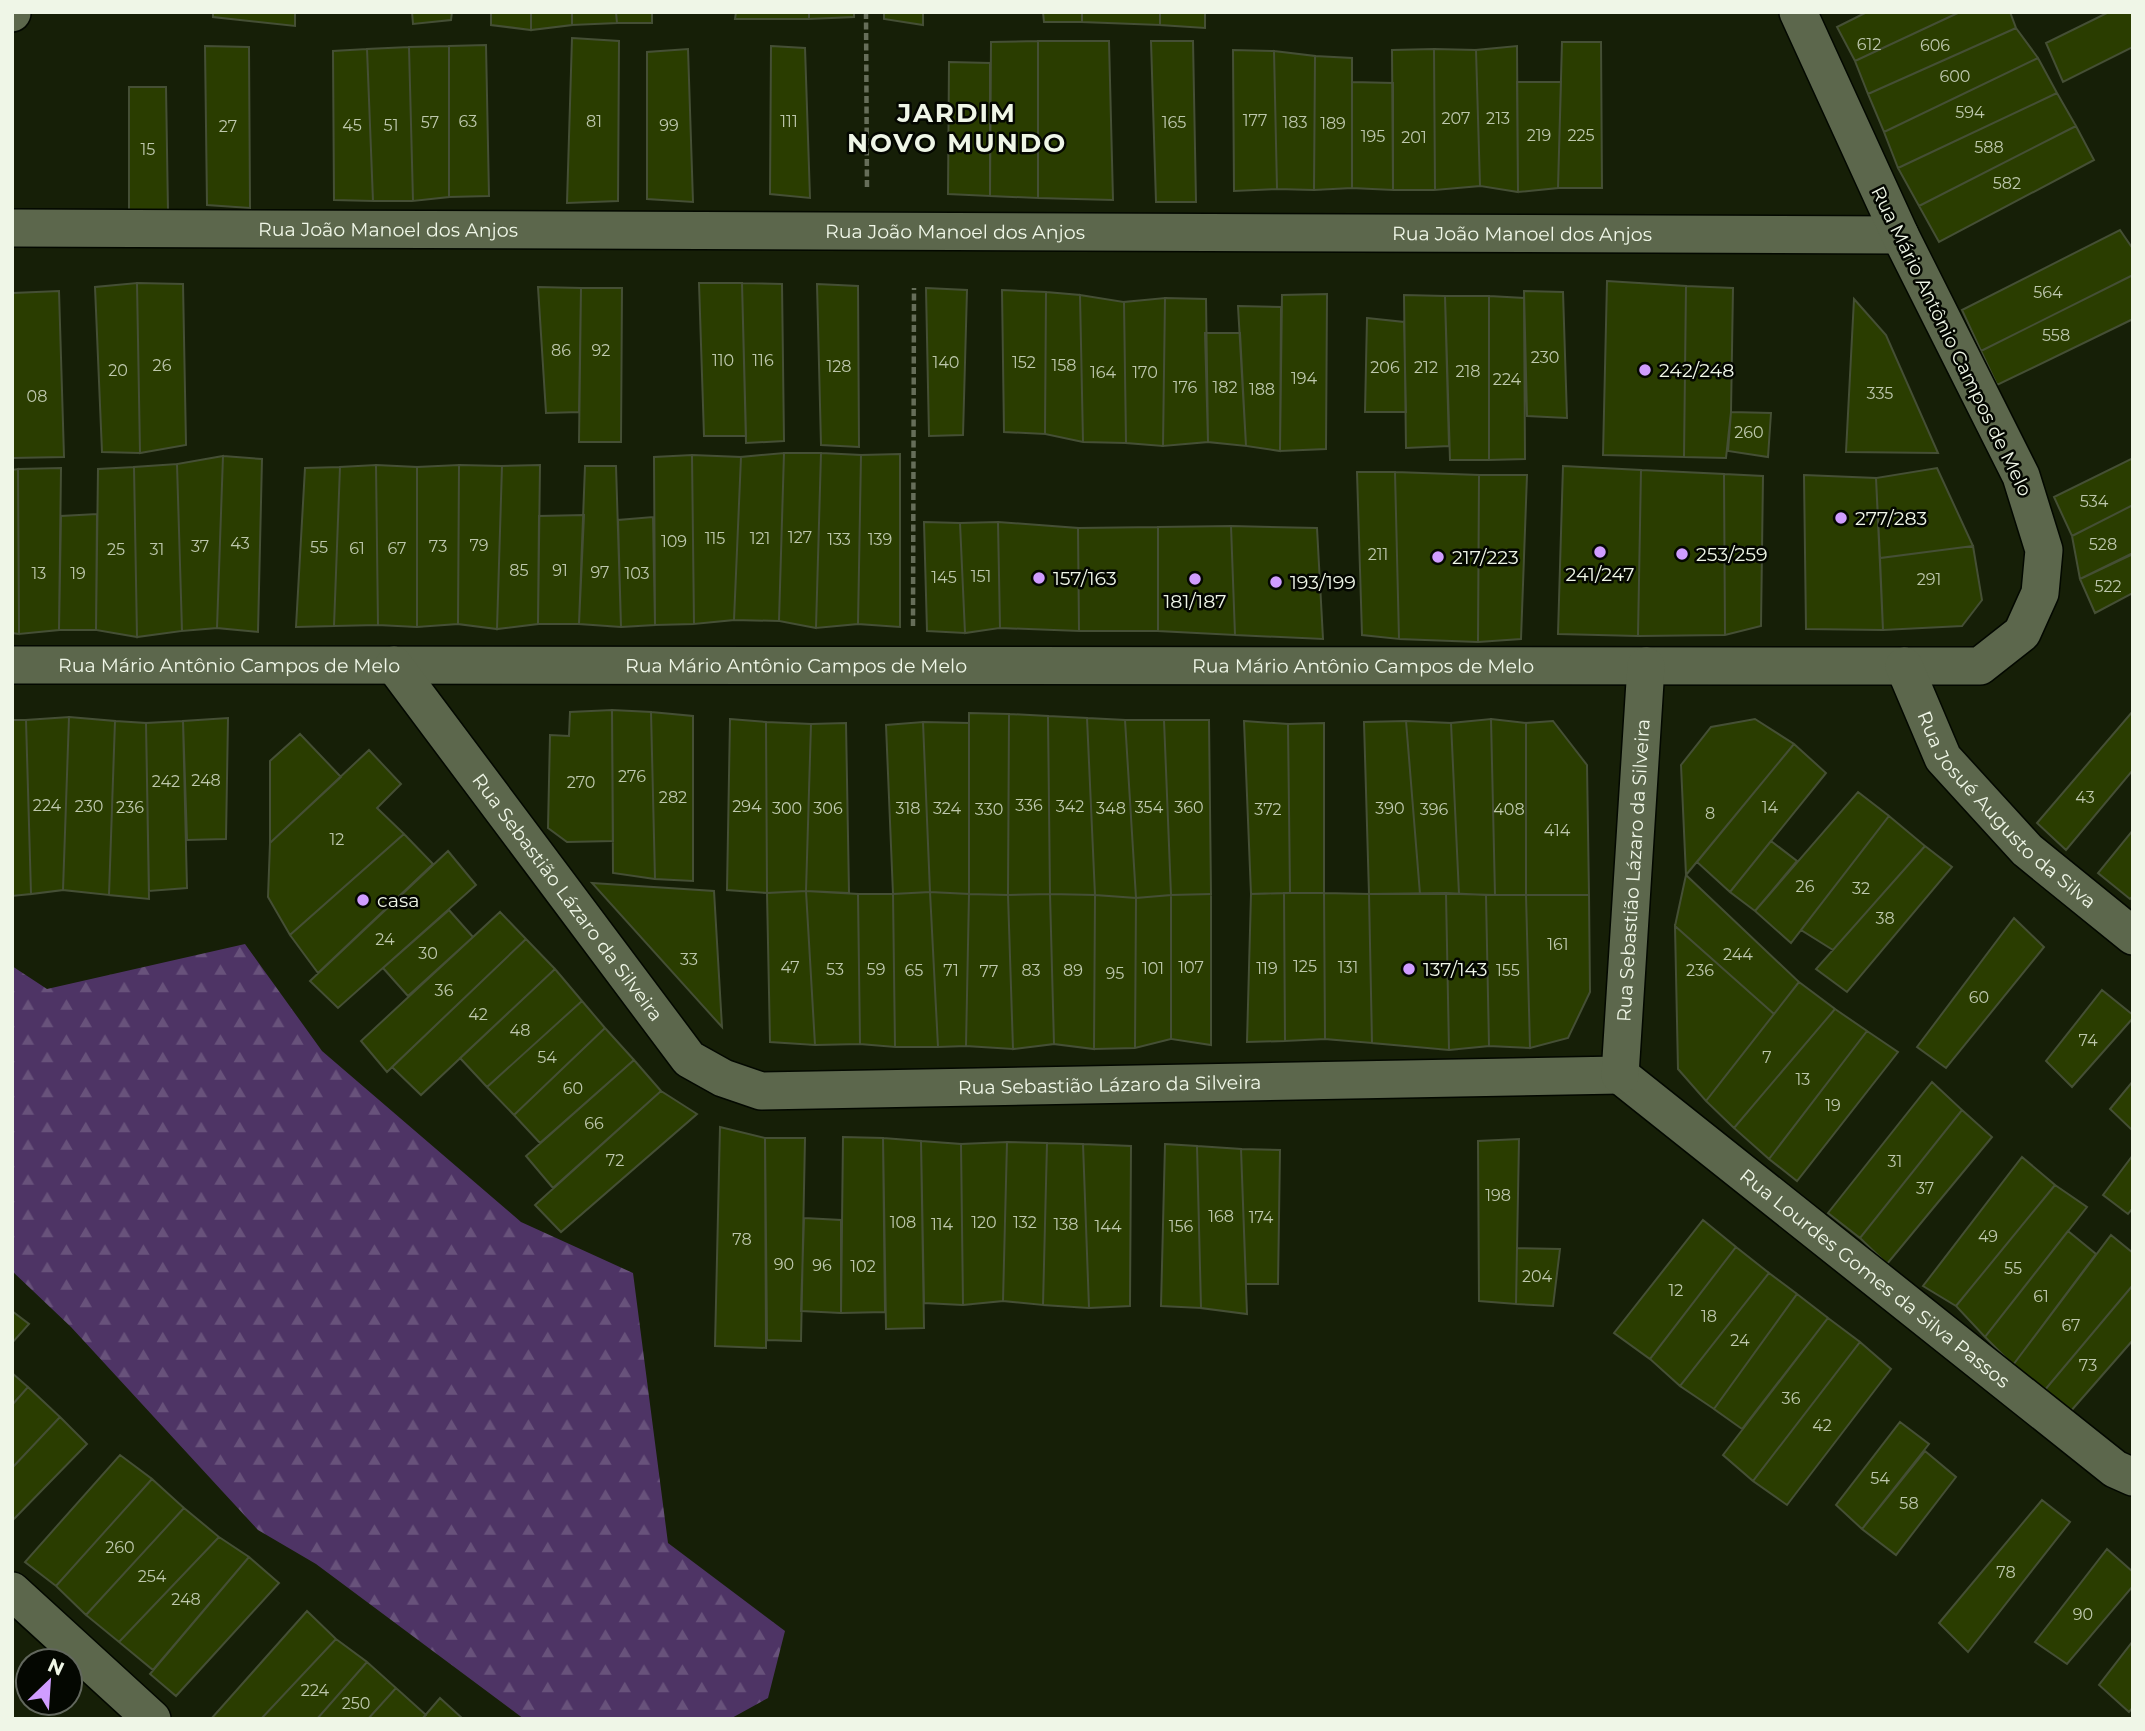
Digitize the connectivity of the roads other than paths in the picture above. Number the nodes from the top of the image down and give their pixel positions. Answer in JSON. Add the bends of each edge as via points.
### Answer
{"nodes":[{"id":1,"x":1798,"y":12,"type":"edge"},
{"id":2,"x":12,"y":228,"type":"edge"},
{"id":3,"x":1900,"y":235,"type":"junction"},
{"id":4,"x":12,"y":665,"type":"edge"},
{"id":5,"x":394,"y":665,"type":"junction"},
{"id":6,"x":1646,"y":666,"type":"junction"},
{"id":7,"x":1904,"y":666,"type":"junction"},
{"id":8,"x":2133,"y":936,"type":"edge"},
{"id":9,"x":1620,"y":1075,"type":"junction"},
{"id":10,"x":2133,"y":1476,"type":"edge"},
{"id":11,"x":12,"y":1591,"type":"edge"},
{"id":12,"x":152,"y":1719,"type":"edge"}],
"edges":[{"from":1,"to":3,"type":"street","name":"Rua Mário Antônio Campos de Melo"},
{"from":2,"to":3,"type":"street","name":"Rua João Manoel dos Anjos"},
{"from":3,"to":7,"type":"street","name":"Rua Mário Antônio Campos de Melo","via":[[2021,476],[2044,550],[2040,593],[2022,632],[1979,666]]},
{"from":4,"to":5,"type":"street","name":"Rua Mário Antônio Campos de Melo"},
{"from":5,"to":6,"type":"street","name":"Rua Mário Antônio Campos de Melo"},
{"from":5,"to":9,"type":"street","name":"Rua Sebastião Lázaro da Silveira","via":[[689,1059],[723,1079],[761,1090]]},
{"from":6,"to":7,"type":"street","name":"Rua Mário Antônio Campos de Melo"},
{"from":6,"to":9,"type":"street","name":"Rua Sebastião Lázaro da Silveira"},
{"from":7,"to":8,"type":"street","name":"Rua Josué Augusto da Silva","via":[[1943,758],[2027,850]]},
{"from":9,"to":10,"type":"street","name":"Rua Lourdes Gomes da Silva Passos","via":[[2115,1469]]},
{"from":11,"to":12,"type":"street"}]}
